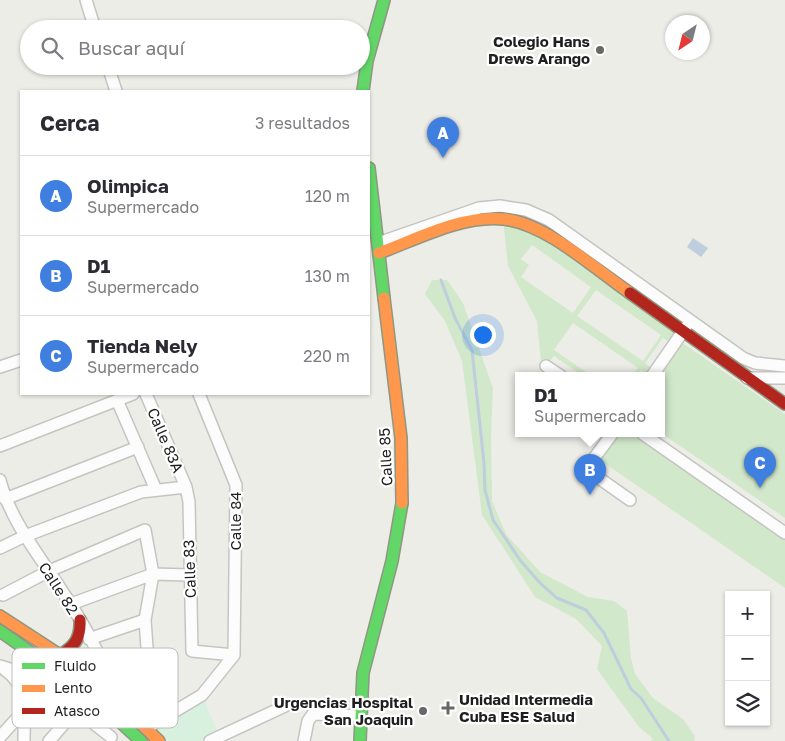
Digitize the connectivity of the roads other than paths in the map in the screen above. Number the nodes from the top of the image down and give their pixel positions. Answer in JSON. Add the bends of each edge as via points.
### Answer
{"nodes":[{"id":1,"x":86,"y":0,"type":"edge"},
{"id":2,"x":384,"y":0,"type":"edge"},
{"id":3,"x":92,"y":20,"type":"edge"},
{"id":4,"x":370,"y":50,"type":"edge"},
{"id":5,"x":111,"y":75,"type":"edge"},
{"id":6,"x":365,"y":75,"type":"edge"},
{"id":7,"x":116,"y":90,"type":"edge"},
{"id":8,"x":363,"y":90,"type":"edge"},
{"id":9,"x":370,"y":176,"type":"edge"},
{"id":10,"x":379,"y":248,"type":"junction"},
{"id":11,"x":686,"y":326,"type":"junction"},
{"id":12,"x":20,"y":360,"type":"edge"},
{"id":13,"x":546,"y":366,"type":"dead end"},
{"id":14,"x":785,"y":366,"type":"edge"},
{"id":15,"x":0,"y":367,"type":"edge"},
{"id":16,"x":555,"y":372,"type":"edge"},
{"id":17,"x":655,"y":372,"type":"edge"},
{"id":18,"x":747,"y":378,"type":"junction"},
{"id":19,"x":785,"y":378,"type":"edge"},
{"id":20,"x":130,"y":395,"type":"edge"},
{"id":21,"x":146,"y":395,"type":"edge"},
{"id":22,"x":199,"y":395,"type":"edge"},
{"id":23,"x":117,"y":400,"type":"junction"},
{"id":24,"x":785,"y":404,"type":"edge"},
{"id":25,"x":610,"y":437,"type":"edge"},
{"id":26,"x":648,"y":437,"type":"edge"},
{"id":27,"x":0,"y":446,"type":"edge"},
{"id":28,"x":138,"y":447,"type":"junction"},
{"id":29,"x":0,"y":480,"type":"edge"},
{"id":30,"x":186,"y":487,"type":"junction"},
{"id":31,"x":156,"y":490,"type":"junction"},
{"id":32,"x":5,"y":500,"type":"junction"},
{"id":33,"x":630,"y":500,"type":"dead end"},
{"id":34,"x":785,"y":532,"type":"edge"},
{"id":35,"x":25,"y":536,"type":"junction"},
{"id":36,"x":0,"y":548,"type":"edge"},
{"id":37,"x":49,"y":571,"type":"junction"},
{"id":38,"x":153,"y":574,"type":"junction"},
{"id":39,"x":189,"y":575,"type":"junction"},
{"id":40,"x":3,"y":595,"type":"dead end"},
{"id":41,"x":71,"y":604,"type":"junction"},
{"id":42,"x":0,"y":616,"type":"edge"},
{"id":43,"x":80,"y":620,"type":"junction"},
{"id":44,"x":145,"y":620,"type":"junction"},
{"id":45,"x":0,"y":631,"type":"edge"},
{"id":46,"x":89,"y":639,"type":"junction"},
{"id":47,"x":26,"y":648,"type":"edge"},
{"id":48,"x":49,"y":648,"type":"edge"},
{"id":49,"x":72,"y":648,"type":"edge"},
{"id":50,"x":94,"y":648,"type":"edge"},
{"id":51,"x":147,"y":648,"type":"edge"},
{"id":52,"x":234,"y":655,"type":"junction"},
{"id":53,"x":0,"y":666,"type":"edge"},
{"id":54,"x":12,"y":670,"type":"edge"},
{"id":55,"x":12,"y":677,"type":"edge"},
{"id":56,"x":285,"y":706,"type":"dead end"},
{"id":57,"x":178,"y":709,"type":"edge"},
{"id":58,"x":360,"y":716,"type":"junction"},
{"id":59,"x":12,"y":724,"type":"edge"},
{"id":60,"x":24,"y":728,"type":"edge"},
{"id":61,"x":60,"y":728,"type":"edge"},
{"id":62,"x":97,"y":728,"type":"edge"},
{"id":63,"x":117,"y":728,"type":"edge"},
{"id":64,"x":128,"y":728,"type":"edge"},
{"id":65,"x":147,"y":728,"type":"edge"},
{"id":66,"x":0,"y":737,"type":"edge"},
{"id":67,"x":109,"y":739,"type":"edge"},
{"id":68,"x":24,"y":741,"type":"edge"},
{"id":69,"x":48,"y":741,"type":"edge"},
{"id":70,"x":141,"y":741,"type":"edge"},
{"id":71,"x":160,"y":741,"type":"edge"},
{"id":72,"x":210,"y":741,"type":"edge"},
{"id":73,"x":304,"y":741,"type":"edge"},
{"id":74,"x":360,"y":741,"type":"edge"}],
"edges":[{"from":1,"to":3,"type":"street"},
{"from":2,"to":4,"type":"main road"},
{"from":5,"to":7,"type":"street"},
{"from":6,"to":8,"type":"main road"},
{"from":9,"to":10,"type":"main road","name":"Calle 85"},
{"from":10,"to":11,"type":"street","via":[[479,208],[500,206],[526,210],[549,220]]},
{"from":10,"to":58,"type":"main road","name":"Calle 85","via":[[401,438],[402,501],[392,561],[363,673]]},
{"from":11,"to":14,"type":"street","via":[[755,363]]},
{"from":11,"to":17,"type":"street"},
{"from":11,"to":18,"type":"main road"},
{"from":12,"to":15,"type":"street"},
{"from":13,"to":16,"type":"street"},
{"from":18,"to":19,"type":"street"},
{"from":18,"to":24,"type":"main road"},
{"from":20,"to":23,"type":"street"},
{"from":21,"to":30,"type":"street","name":"Calle 83A"},
{"from":22,"to":52,"type":"street","name":"Calle 84","via":[[236,485]]},
{"from":23,"to":27,"type":"street"},
{"from":23,"to":28,"type":"street"},
{"from":25,"to":33,"type":"street","via":[[586,469]]},
{"from":26,"to":34,"type":"street"},
{"from":28,"to":31,"type":"street"},
{"from":28,"to":32,"type":"street"},
{"from":29,"to":32,"type":"street","name":"Calle 82"},
{"from":30,"to":31,"type":"street"},
{"from":30,"to":39,"type":"street","name":"Calle 83"},
{"from":31,"to":35,"type":"street","via":[[141,492]]},
{"from":32,"to":35,"type":"street","name":"Calle 82"},
{"from":35,"to":36,"type":"street"},
{"from":35,"to":37,"type":"street","name":"Calle 82"},
{"from":37,"to":38,"type":"street","via":[[145,530]]},
{"from":37,"to":40,"type":"street"},
{"from":37,"to":41,"type":"street","name":"Calle 82"},
{"from":38,"to":39,"type":"street"},
{"from":38,"to":41,"type":"street"},
{"from":38,"to":44,"type":"street"},
{"from":39,"to":52,"type":"street","name":"Calle 83","via":[[192,651]]},
{"from":41,"to":43,"type":"street","name":"Calle 82"},
{"from":42,"to":48,"type":"main road"},
{"from":43,"to":46,"type":"street","name":"Calle 82"},
{"from":43,"to":49,"type":"main road","via":[[79,638]]},
{"from":44,"to":46,"type":"street"},
{"from":44,"to":51,"type":"street"},
{"from":45,"to":47,"type":"main road"},
{"from":46,"to":50,"type":"street","name":"Calle 82"},
{"from":52,"to":57,"type":"street","via":[[202,695]]},
{"from":53,"to":54,"type":"street"},
{"from":53,"to":55,"type":"street"},
{"from":56,"to":72,"type":"street"},
{"from":58,"to":73,"type":"street","via":[[313,714],[308,721]]},
{"from":58,"to":74,"type":"main road","name":"Calle 85"},
{"from":59,"to":66,"type":"street"},
{"from":60,"to":68,"type":"street"},
{"from":61,"to":69,"type":"street"},
{"from":62,"to":67,"type":"street"},
{"from":63,"to":67,"type":"street"},
{"from":64,"to":70,"type":"main road"},
{"from":65,"to":71,"type":"main road"}]}
